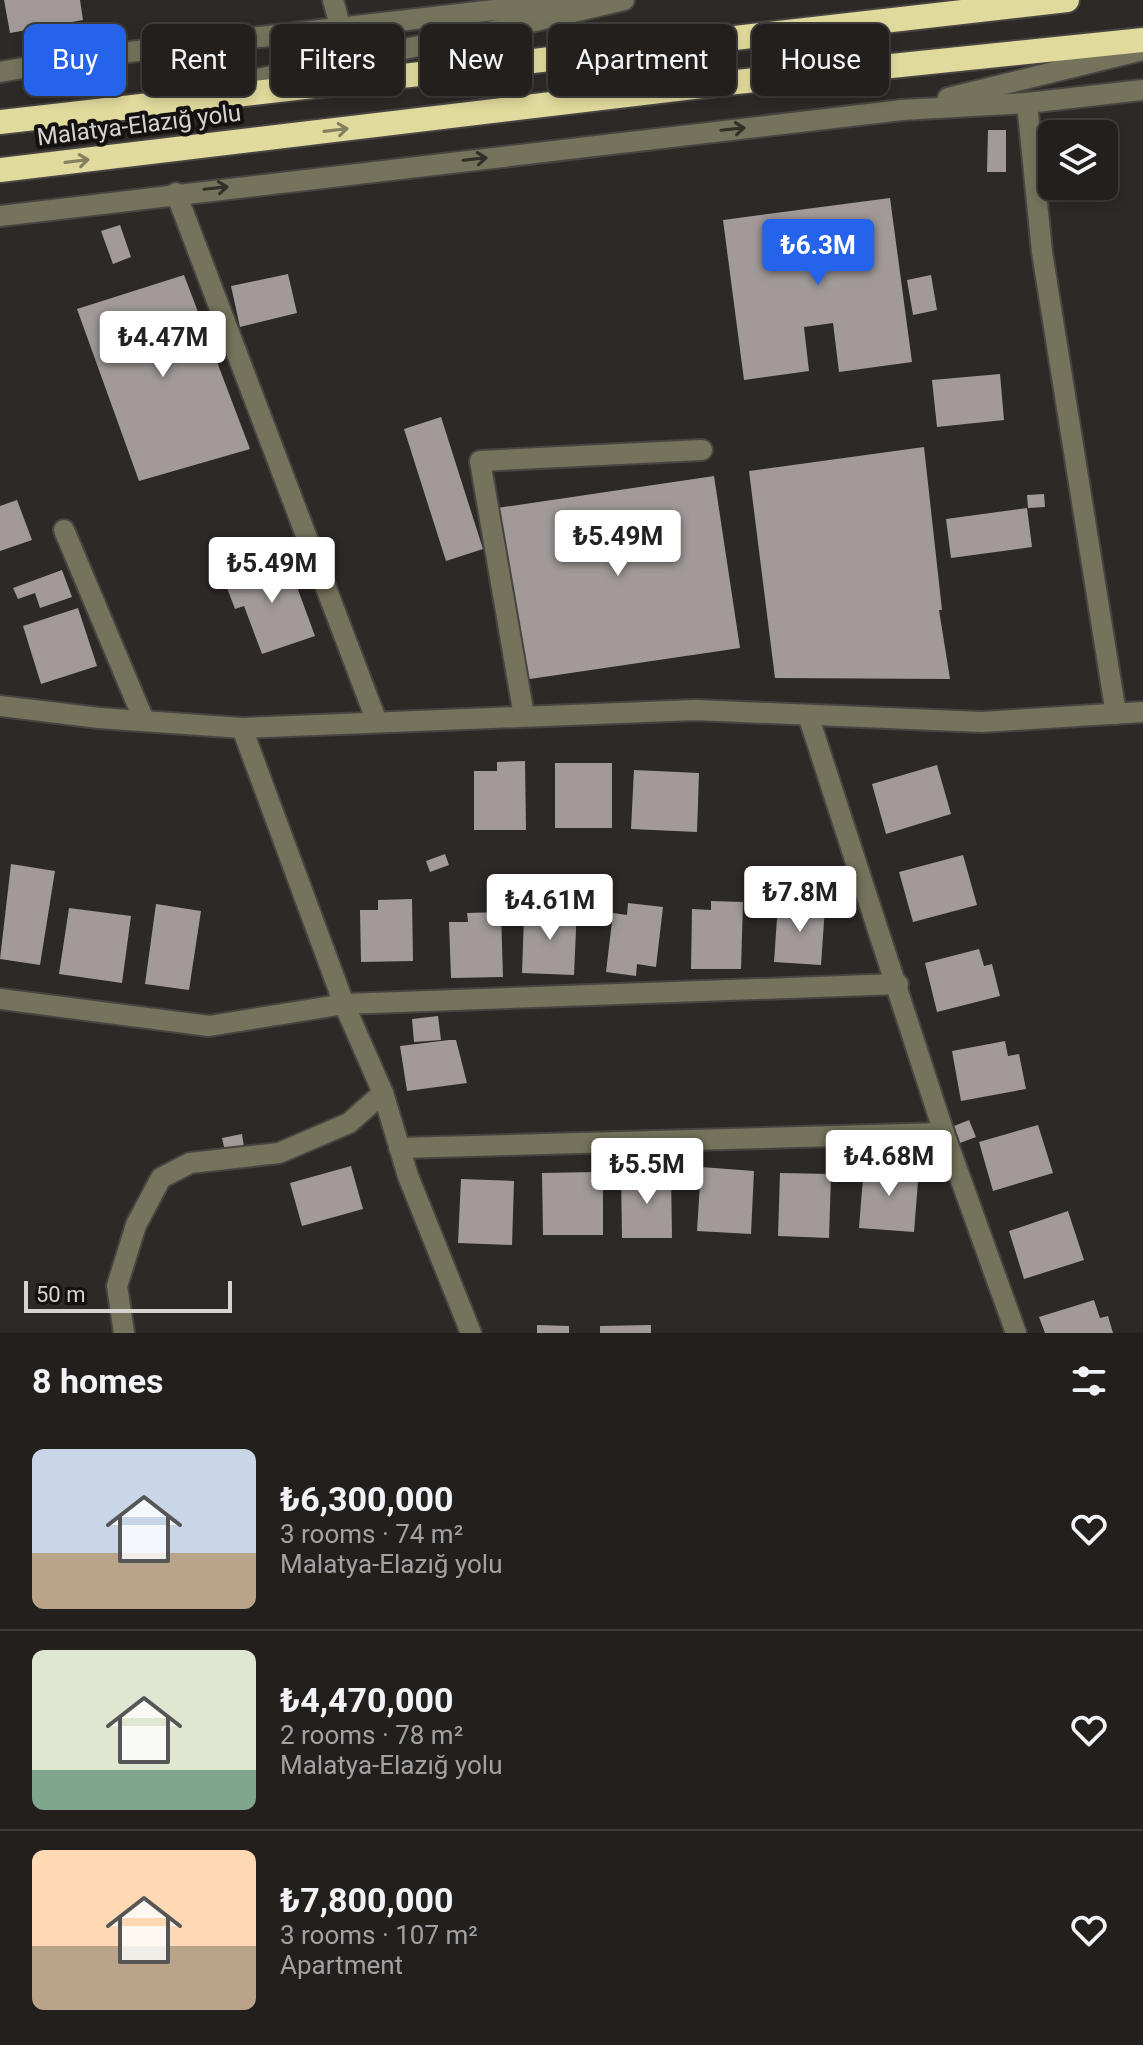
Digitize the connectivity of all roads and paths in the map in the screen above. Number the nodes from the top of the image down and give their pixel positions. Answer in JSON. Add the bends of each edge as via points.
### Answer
{"nodes":[{"id":1,"x":333,"y":0,"type":"edge"},
{"id":2,"x":581,"y":0,"type":"edge"},
{"id":3,"x":624,"y":0,"type":"edge"},
{"id":4,"x":1067,"y":0,"type":"edge"},
{"id":5,"x":340,"y":24,"type":"edge"},
{"id":6,"x":382,"y":24,"type":"edge"},
{"id":7,"x":271,"y":37,"type":"edge"},
{"id":8,"x":1143,"y":40,"type":"edge"},
{"id":9,"x":1143,"y":50,"type":"edge"},
{"id":10,"x":0,"y":72,"type":"edge"},
{"id":11,"x":1143,"y":90,"type":"edge"},
{"id":12,"x":1027,"y":103,"type":"junction"},
{"id":13,"x":130,"y":107,"type":"junction"},
{"id":14,"x":902,"y":110,"type":"junction"},
{"id":15,"x":0,"y":122,"type":"edge"},
{"id":16,"x":0,"y":170,"type":"edge"},
{"id":17,"x":176,"y":193,"type":"junction"},
{"id":18,"x":0,"y":216,"type":"edge"},
{"id":19,"x":702,"y":450,"type":"dead end"},
{"id":20,"x":64,"y":530,"type":"dead end"},
{"id":21,"x":0,"y":685,"type":"edge"},
{"id":22,"x":4,"y":706,"type":"edge"},
{"id":23,"x":1143,"y":712,"type":"edge"},
{"id":24,"x":1116,"y":714,"type":"junction"},
{"id":25,"x":808,"y":715,"type":"junction"},
{"id":26,"x":524,"y":716,"type":"junction"},
{"id":27,"x":143,"y":718,"type":"junction"},
{"id":28,"x":377,"y":722,"type":"junction"},
{"id":29,"x":242,"y":728,"type":"junction"},
{"id":30,"x":898,"y":984,"type":"junction"},
{"id":31,"x":0,"y":999,"type":"edge"},
{"id":32,"x":344,"y":1004,"type":"junction"},
{"id":33,"x":383,"y":1093,"type":"junction"},
{"id":34,"x":944,"y":1133,"type":"junction"},
{"id":35,"x":399,"y":1148,"type":"junction"},
{"id":36,"x":124,"y":1333,"type":"edge"},
{"id":37,"x":471,"y":1333,"type":"edge"},
{"id":38,"x":1016,"y":1333,"type":"edge"}],
"edges":[{"from":1,"to":5,"type":"street"},
{"from":2,"to":6,"type":"street"},
{"from":3,"to":13,"type":"street"},
{"from":4,"to":13,"type":"highway","name":"Malatya-Elazığ yolu"},
{"from":7,"to":10,"type":"street"},
{"from":16,"to":8,"type":"highway","name":"Malatya-Elazığ yolu","one_way":true,"via":[[727,83]]},
{"from":9,"to":14,"type":"street"},
{"from":11,"to":12,"type":"street"},
{"from":12,"to":14,"type":"street"},
{"from":12,"to":24,"type":"street","via":[[1042,252]]},
{"from":13,"to":15,"type":"highway","name":"Malatya-Elazığ yolu"},
{"from":17,"to":14,"type":"street","one_way":true},
{"from":17,"to":18,"type":"street"},
{"from":17,"to":28,"type":"street"},
{"from":19,"to":26,"type":"street","via":[[480,461]]},
{"from":20,"to":27,"type":"street"},
{"from":21,"to":22,"type":"street"},
{"from":22,"to":27,"type":"street"},
{"from":23,"to":24,"type":"street"},
{"from":24,"to":25,"type":"street","via":[[982,722]]},
{"from":25,"to":26,"type":"street","via":[[695,710]]},
{"from":25,"to":30,"type":"street"},
{"from":26,"to":28,"type":"street"},
{"from":27,"to":29,"type":"street"},
{"from":28,"to":29,"type":"street"},
{"from":29,"to":32,"type":"street"},
{"from":30,"to":32,"type":"street"},
{"from":30,"to":34,"type":"street"},
{"from":31,"to":32,"type":"street","via":[[209,1026]]},
{"from":32,"to":33,"type":"street"},
{"from":33,"to":35,"type":"street"},
{"from":33,"to":36,"type":"street","via":[[349,1123],[279,1153],[190,1163],[161,1178],[136,1225],[117,1286]]},
{"from":34,"to":35,"type":"street"},
{"from":34,"to":38,"type":"street"},
{"from":35,"to":37,"type":"street"}]}
